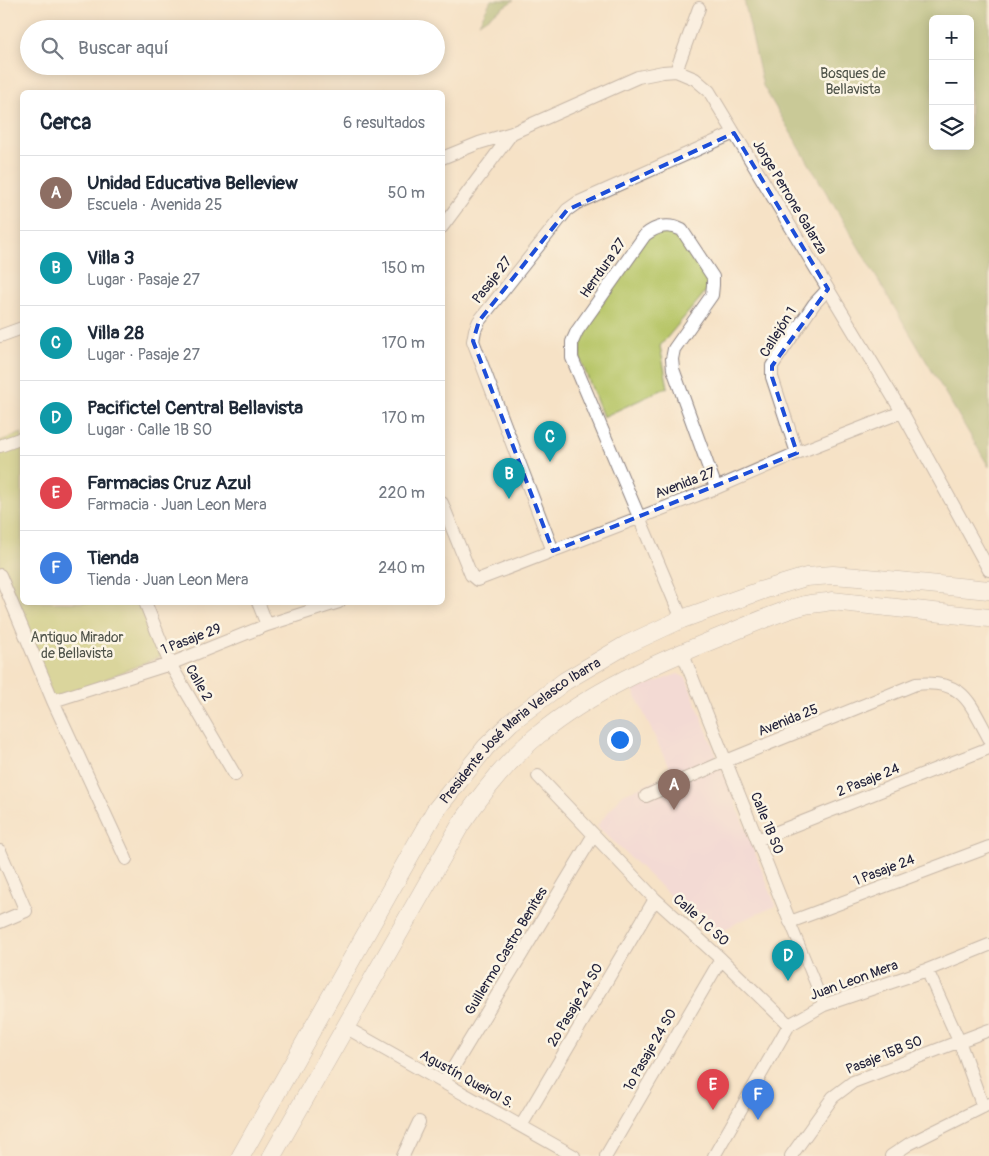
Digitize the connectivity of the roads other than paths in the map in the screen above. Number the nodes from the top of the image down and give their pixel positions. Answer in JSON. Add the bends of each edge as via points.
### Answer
{"nodes":[{"id":1,"x":698,"y":8,"type":"dead end"},
{"id":2,"x":676,"y":71,"type":"junction"},
{"id":3,"x":512,"y":133,"type":"junction"},
{"id":4,"x":734,"y":133,"type":"junction"},
{"id":5,"x":445,"y":157,"type":"edge"},
{"id":6,"x":445,"y":223,"type":"edge"},
{"id":7,"x":828,"y":289,"type":"junction"},
{"id":8,"x":20,"y":329,"type":"edge"},
{"id":9,"x":0,"y":336,"type":"edge"},
{"id":10,"x":902,"y":412,"type":"junction"},
{"id":11,"x":20,"y":439,"type":"edge"},
{"id":12,"x":0,"y":446,"type":"edge"},
{"id":13,"x":797,"y":453,"type":"junction"},
{"id":14,"x":716,"y":488,"type":"junction"},
{"id":15,"x":445,"y":510,"type":"edge"},
{"id":16,"x":638,"y":517,"type":"junction"},
{"id":17,"x":553,"y":551,"type":"junction"},
{"id":18,"x":989,"y":570,"type":"edge"},
{"id":19,"x":0,"y":575,"type":"edge"},
{"id":20,"x":989,"y":590,"type":"edge"},
{"id":21,"x":146,"y":605,"type":"edge"},
{"id":22,"x":259,"y":605,"type":"edge"},
{"id":23,"x":330,"y":605,"type":"edge"},
{"id":24,"x":989,"y":618,"type":"edge"},
{"id":25,"x":682,"y":619,"type":"junction"},
{"id":26,"x":267,"y":625,"type":"junction"},
{"id":27,"x":682,"y":652,"type":"junction"},
{"id":28,"x":170,"y":664,"type":"junction"},
{"id":29,"x":53,"y":701,"type":"junction"},
{"id":30,"x":989,"y":738,"type":"edge"},
{"id":31,"x":989,"y":748,"type":"edge"},
{"id":32,"x":726,"y":761,"type":"junction"},
{"id":33,"x":234,"y":775,"type":"dead end"},
{"id":34,"x":538,"y":776,"type":"dead end"},
{"id":35,"x":646,"y":796,"type":"dead end"},
{"id":36,"x":593,"y":836,"type":"junction"},
{"id":37,"x":757,"y":840,"type":"junction"},
{"id":38,"x":989,"y":846,"type":"edge"},
{"id":39,"x":0,"y":851,"type":"edge"},
{"id":40,"x":126,"y":859,"type":"dead end"},
{"id":41,"x":655,"y":899,"type":"junction"},
{"id":42,"x":0,"y":922,"type":"edge"},
{"id":43,"x":790,"y":922,"type":"junction"},
{"id":44,"x":989,"y":945,"type":"edge"},
{"id":45,"x":721,"y":958,"type":"junction"},
{"id":46,"x":927,"y":970,"type":"junction"},
{"id":47,"x":824,"y":1005,"type":"junction"},
{"id":48,"x":789,"y":1025,"type":"junction"},
{"id":49,"x":345,"y":1027,"type":"junction"},
{"id":50,"x":989,"y":1030,"type":"edge"},
{"id":51,"x":959,"y":1041,"type":"junction"},
{"id":52,"x":444,"y":1083,"type":"junction"},
{"id":53,"x":986,"y":1106,"type":"edge"},
{"id":54,"x":419,"y":1122,"type":"dead end"},
{"id":55,"x":521,"y":1126,"type":"junction"},
{"id":56,"x":251,"y":1139,"type":"junction"},
{"id":57,"x":273,"y":1153,"type":"edge"},
{"id":58,"x":241,"y":1156,"type":"edge"},
{"id":59,"x":403,"y":1156,"type":"edge"},
{"id":60,"x":574,"y":1156,"type":"edge"},
{"id":61,"x":606,"y":1156,"type":"edge"},
{"id":62,"x":714,"y":1156,"type":"edge"},
{"id":63,"x":790,"y":1156,"type":"edge"},
{"id":64,"x":891,"y":1156,"type":"edge"}],
"edges":[{"from":1,"to":2,"type":"street"},
{"from":2,"to":3,"type":"street","via":[[638,77]]},
{"from":2,"to":4,"type":"street","name":"Jorge Perrone Galarza","via":[[703,84]]},
{"from":3,"to":5,"type":"street"},
{"from":3,"to":6,"type":"street"},
{"from":4,"to":7,"type":"street","name":"Jorge Perrone Galarza"},
{"from":4,"to":17,"type":"street","name":"Pasaje 27","via":[[567,210],[475,330],[473,341]]},
{"from":7,"to":10,"type":"street","name":"Jorge Perrone Galarza"},
{"from":7,"to":13,"type":"street","name":"Callejón 1","via":[[772,366],[772,377]]},
{"from":8,"to":9,"type":"street"},
{"from":10,"to":13,"type":"street","name":"Avenida 27"},
{"from":10,"to":18,"type":"street","name":"Jorge Perrone Galarza"},
{"from":11,"to":12,"type":"street"},
{"from":13,"to":14,"type":"street","name":"Avenida 27"},
{"from":14,"to":16,"type":"street","name":"Avenida 27"},
{"from":14,"to":16,"type":"street","name":"Herrdura 27","via":[[673,370],[672,359],[674,349],[712,295],[713,277],[682,230],[662,226],[645,235],[572,342],[572,358],[579,377]]},
{"from":15,"to":17,"type":"street","name":"Avenida 27","via":[[471,575],[478,580]]},
{"from":16,"to":17,"type":"street","name":"Avenida 27"},
{"from":16,"to":25,"type":"street","name":"Herrdura 27"},
{"from":19,"to":29,"type":"street"},
{"from":20,"to":25,"type":"main road","name":"Presidente José Maria Velasco Ibarra","via":[[849,576],[806,577]]},
{"from":21,"to":28,"type":"street","name":"Calle 2"},
{"from":22,"to":26,"type":"street"},
{"from":23,"to":26,"type":"street","name":"1 Pasaje 29"},
{"from":24,"to":27,"type":"main road","name":"Presidente José Maria Velasco Ibarra","via":[[832,602],[806,605]]},
{"from":25,"to":56,"type":"main road","name":"Presidente José Maria Velasco Ibarra","via":[[565,681],[511,722],[451,789],[435,811]]},
{"from":26,"to":28,"type":"street","name":"1 Pasaje 29"},
{"from":27,"to":32,"type":"street","name":"Calle 1B SO"},
{"from":27,"to":49,"type":"main road","name":"Presidente José Maria Velasco Ibarra","via":[[591,697],[538,735],[510,762],[461,824]]},
{"from":28,"to":29,"type":"street","name":"1 Pasaje 29"},
{"from":28,"to":33,"type":"street","name":"Calle 2"},
{"from":29,"to":40,"type":"street"},
{"from":30,"to":32,"type":"street","name":"Avenida 25","via":[[966,697],[956,689],[944,684],[916,684]]},
{"from":31,"to":37,"type":"street","name":"2 Pasaje 24"},
{"from":32,"to":35,"type":"street","name":"Avenida 25"},
{"from":32,"to":37,"type":"street","name":"Calle 1B SO"},
{"from":34,"to":36,"type":"street","name":"Calle 1 C SO"},
{"from":36,"to":41,"type":"street","name":"Calle 1 C SO"},
{"from":36,"to":52,"type":"street","name":"Guillermo Castro Benites"},
{"from":37,"to":43,"type":"street","name":"Calle 1B SO"},
{"from":38,"to":43,"type":"street","name":"1 Pasaje 24"},
{"from":39,"to":42,"type":"street","via":[[26,911]]},
{"from":41,"to":45,"type":"street","name":"Calle 1 C SO"},
{"from":41,"to":55,"type":"street","name":"2º Pasaje 24 SO"},
{"from":43,"to":47,"type":"street","name":"Calle 1B SO"},
{"from":44,"to":46,"type":"street","name":"Juan Leon Mera"},
{"from":45,"to":48,"type":"street","name":"Calle 1 C SO"},
{"from":45,"to":61,"type":"street","name":"1º Pasaje 24 SO"},
{"from":46,"to":47,"type":"street","name":"Juan Leon Mera"},
{"from":46,"to":51,"type":"street"},
{"from":47,"to":48,"type":"street","name":"Juan Leon Mera"},
{"from":48,"to":62,"type":"street"},
{"from":49,"to":52,"type":"street","name":"Agustín Queirol S."},
{"from":49,"to":57,"type":"main road","name":"Presidente José Maria Velasco Ibarra"},
{"from":50,"to":51,"type":"street","name":"Pasaje 15B SO"},
{"from":51,"to":53,"type":"street"},
{"from":51,"to":63,"type":"street","name":"Pasaje 15B SO","via":[[853,1082],[833,1097]]},
{"from":52,"to":55,"type":"street","name":"Agustín Queirol S."},
{"from":53,"to":64,"type":"street"},
{"from":54,"to":59,"type":"street"},
{"from":55,"to":60,"type":"street","name":"Agustín Queirol S."},
{"from":56,"to":57,"type":"main road","via":[[264,1134],[271,1137],[275,1143]]},
{"from":56,"to":58,"type":"main road","name":"Presidente José Maria Velasco Ibarra"}]}
